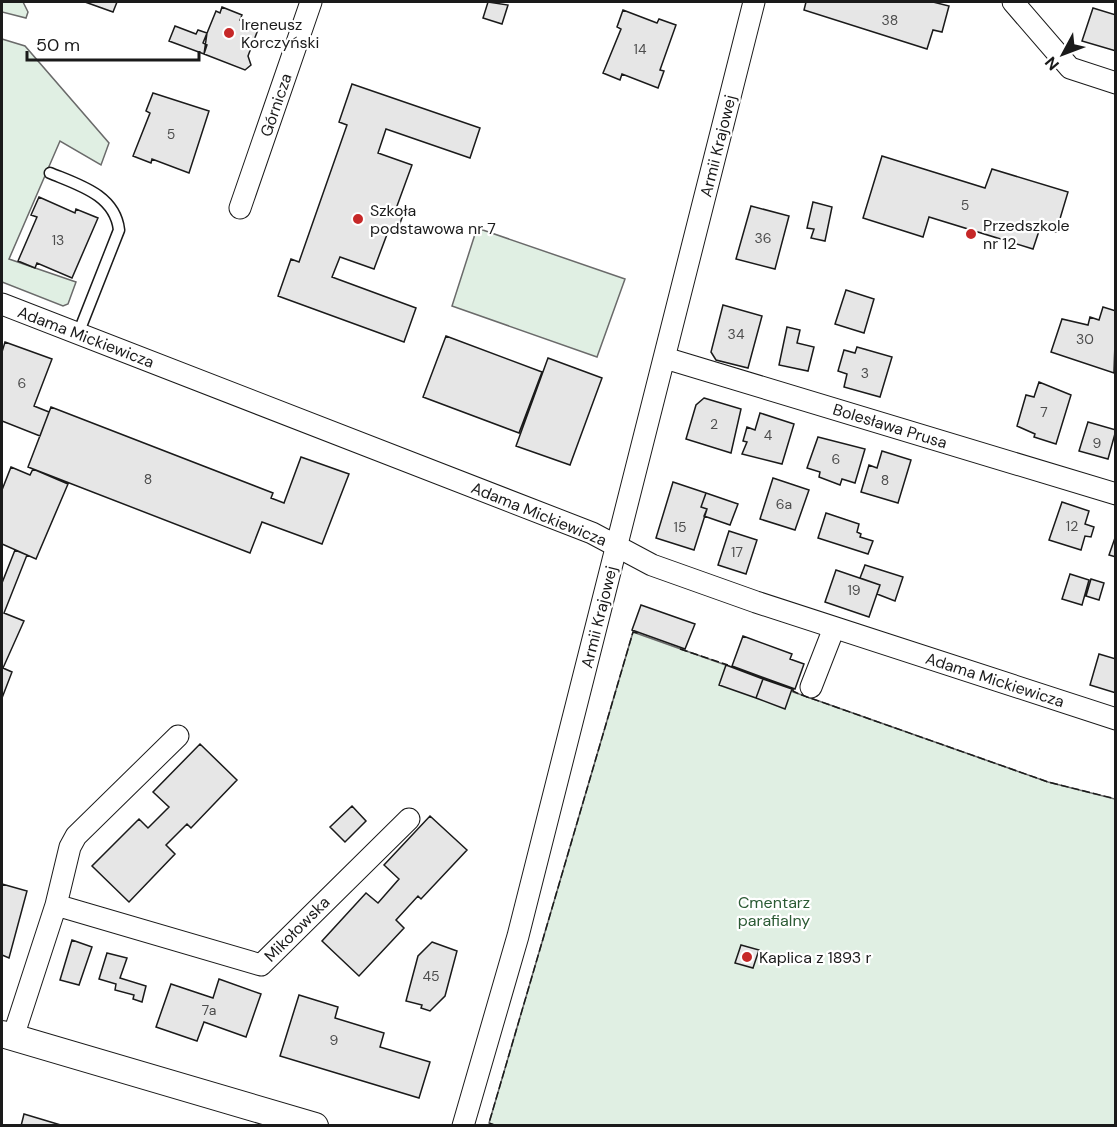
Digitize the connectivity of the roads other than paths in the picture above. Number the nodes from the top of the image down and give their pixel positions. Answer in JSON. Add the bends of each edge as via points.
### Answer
{"nodes":[{"id":1,"x":311,"y":2,"type":"edge"},
{"id":2,"x":754,"y":2,"type":"edge"},
{"id":3,"x":1013,"y":2,"type":"edge"},
{"id":4,"x":1116,"y":83,"type":"edge"},
{"id":5,"x":50,"y":173,"type":"dead end"},
{"id":6,"x":240,"y":208,"type":"dead end"},
{"id":7,"x":2,"y":304,"type":"edge"},
{"id":8,"x":78,"y":334,"type":"junction"},
{"id":9,"x":665,"y":358,"type":"junction"},
{"id":10,"x":1116,"y":494,"type":"edge"},
{"id":11,"x":616,"y":546,"type":"junction"},
{"id":12,"x":834,"y":627,"type":"junction"},
{"id":13,"x":811,"y":687,"type":"dead end"},
{"id":14,"x":1116,"y":719,"type":"edge"},
{"id":15,"x":178,"y":736,"type":"dead end"},
{"id":16,"x":408,"y":819,"type":"dead end"},
{"id":17,"x":56,"y":905,"type":"junction"},
{"id":18,"x":7,"y":1035,"type":"edge"},
{"id":19,"x":315,"y":1125,"type":"edge"},
{"id":20,"x":462,"y":1125,"type":"edge"}],
"edges":[{"from":1,"to":6,"type":"street","name":"Górnicza"},
{"from":2,"to":9,"type":"street","name":"Armii Krajowej"},
{"from":3,"to":4,"type":"street","via":[[1070,68]]},
{"from":5,"to":8,"type":"lane","via":[[86,187],[117,215],[119,230]]},
{"from":7,"to":8,"type":"street","name":"Adama Mickiewicza"},
{"from":8,"to":11,"type":"street","name":"Adama Mickiewicza","via":[[592,533]]},
{"from":9,"to":10,"type":"street","name":"Bolesława Prusa"},
{"from":9,"to":11,"type":"street","name":"Armii Krajowej"},
{"from":11,"to":12,"type":"street","name":"Adama Mickiewicza","via":[[652,566]]},
{"from":11,"to":20,"type":"street","name":"Armii Krajowej","via":[[518,936]]},
{"from":12,"to":13,"type":"street"},
{"from":12,"to":14,"type":"street","name":"Adama Mickiewicza"},
{"from":15,"to":17,"type":"street","via":[[76,836]]},
{"from":16,"to":17,"type":"street","name":"Mikołowska","via":[[261,965]]},
{"from":17,"to":18,"type":"street"},
{"from":18,"to":19,"type":"street"}]}
